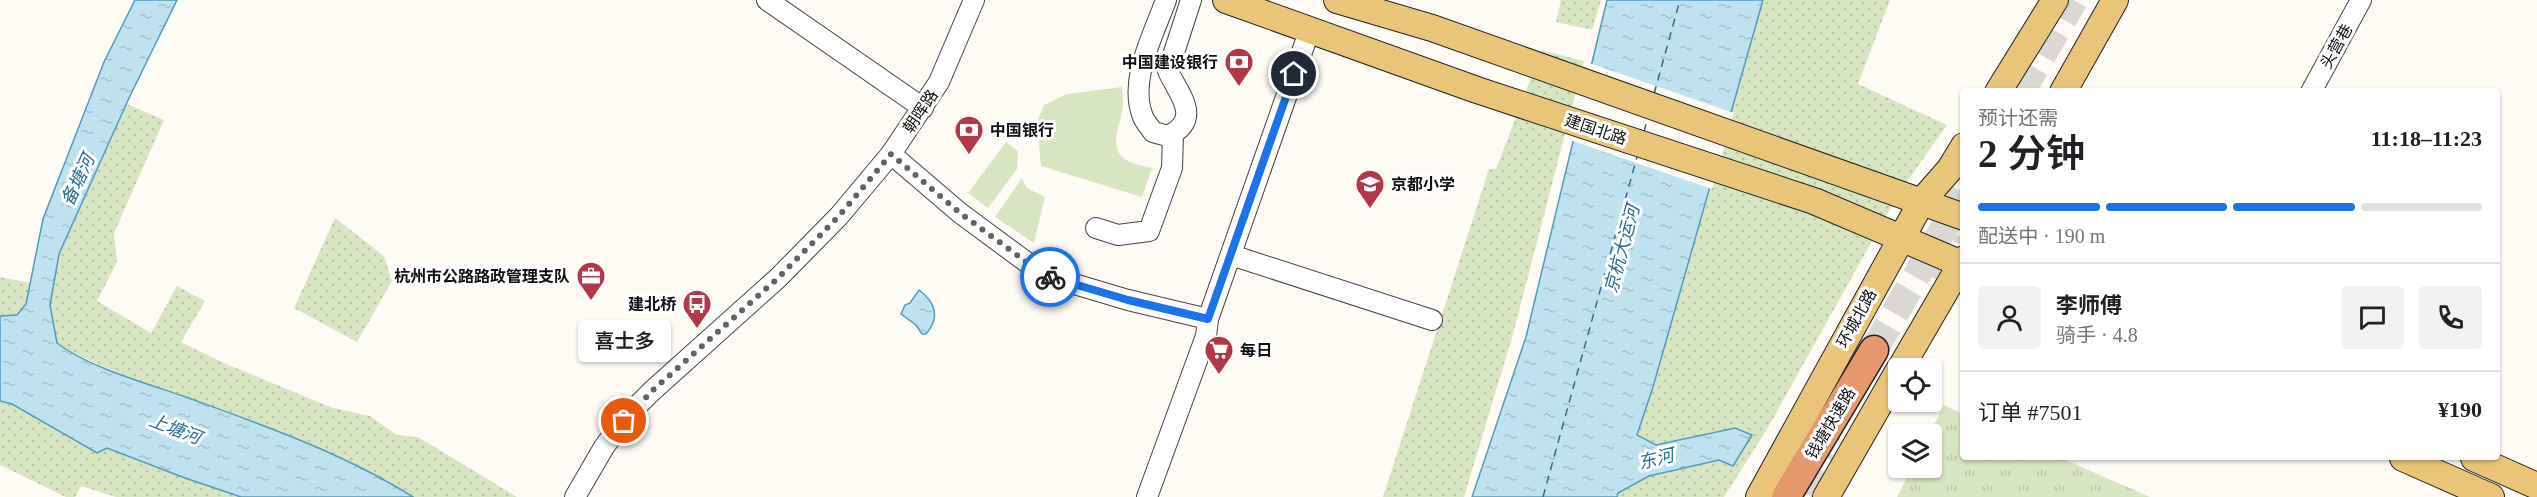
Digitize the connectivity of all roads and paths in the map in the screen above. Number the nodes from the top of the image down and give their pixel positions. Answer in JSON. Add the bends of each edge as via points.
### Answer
{"nodes":[{"id":1,"x":767,"y":0,"type":"edge"},
{"id":2,"x":975,"y":0,"type":"edge"},
{"id":3,"x":1166,"y":0,"type":"edge"},
{"id":4,"x":1191,"y":0,"type":"edge"},
{"id":5,"x":1226,"y":0,"type":"edge"},
{"id":6,"x":1337,"y":0,"type":"edge"},
{"id":7,"x":2055,"y":0,"type":"edge"},
{"id":8,"x":2115,"y":0,"type":"edge"},
{"id":9,"x":2361,"y":0,"type":"edge"},
{"id":10,"x":1310,"y":28,"type":"junction"},
{"id":11,"x":2000,"y":88,"type":"edge"},
{"id":12,"x":2065,"y":88,"type":"edge"},
{"id":13,"x":2313,"y":88,"type":"edge"},
{"id":14,"x":923,"y":108,"type":"junction"},
{"id":15,"x":1173,"y":134,"type":"junction"},
{"id":16,"x":1960,"y":153,"type":"edge"},
{"id":17,"x":891,"y":154,"type":"junction"},
{"id":18,"x":1922,"y":201,"type":"junction"},
{"id":19,"x":1960,"y":215,"type":"edge"},
{"id":20,"x":1096,"y":228,"type":"dead end"},
{"id":21,"x":1901,"y":240,"type":"junction"},
{"id":22,"x":1231,"y":255,"type":"junction"},
{"id":23,"x":1960,"y":261,"type":"edge"},
{"id":24,"x":1960,"y":267,"type":"tunnel mouth"},
{"id":25,"x":1208,"y":319,"type":"junction"},
{"id":26,"x":1432,"y":320,"type":"dead end"},
{"id":27,"x":1874,"y":350,"type":"tunnel mouth"},
{"id":28,"x":1906,"y":358,"type":"edge"},
{"id":29,"x":1888,"y":388,"type":"edge"},
{"id":30,"x":2408,"y":460,"type":"edge"},
{"id":31,"x":2478,"y":460,"type":"edge"},
{"id":32,"x":2537,"y":486,"type":"edge"},
{"id":33,"x":575,"y":497,"type":"edge"},
{"id":34,"x":1148,"y":497,"type":"edge"},
{"id":35,"x":1759,"y":497,"type":"edge"},
{"id":36,"x":1786,"y":497,"type":"edge"},
{"id":37,"x":1826,"y":497,"type":"edge"},
{"id":38,"x":2491,"y":497,"type":"edge"}],
"edges":[{"from":1,"to":14,"type":"street"},
{"from":2,"to":14,"type":"street","name":"朝晖路","via":[[954,51]]},
{"from":3,"to":15,"type":"street","via":[[1140,72],[1139,101],[1143,118],[1153,132]]},
{"from":4,"to":15,"type":"street","via":[[1168,71],[1185,101],[1187,114]]},
{"from":5,"to":10,"type":"main road","name":"建国北路"},
{"from":6,"to":18,"type":"main road","via":[[1432,28]]},
{"from":7,"to":11,"type":"main road"},
{"from":8,"to":12,"type":"main road"},
{"from":9,"to":13,"type":"street","name":"头营巷"},
{"from":10,"to":21,"type":"main road","name":"建国北路","via":[[1477,90],[1814,201]]},
{"from":10,"to":22,"type":"street"},
{"from":14,"to":17,"type":"street","name":"朝晖路"},
{"from":15,"to":20,"type":"street","via":[[1172,168],[1149,231],[1118,235]]},
{"from":16,"to":18,"type":"main road","name":"环城北路"},
{"from":17,"to":25,"type":"street","via":[[960,213],[1044,275]]},
{"from":17,"to":33,"type":"street","name":"朝晖路","via":[[839,216],[778,278],[627,416]]},
{"from":18,"to":19,"type":"main road"},
{"from":18,"to":21,"type":"main road","name":"环城北路"},
{"from":21,"to":23,"type":"main road","name":"建国北路"},
{"from":21,"to":35,"type":"main road","name":"环城北路"},
{"from":22,"to":25,"type":"street"},
{"from":22,"to":26,"type":"street"},
{"from":24,"to":28,"type":"main road"},
{"from":25,"to":34,"type":"street","via":[[1206,336]]},
{"from":27,"to":36,"type":"highway","name":"钱塘快速路"},
{"from":29,"to":37,"type":"main road"},
{"from":30,"to":38,"type":"main road"},
{"from":31,"to":32,"type":"main road"}]}
